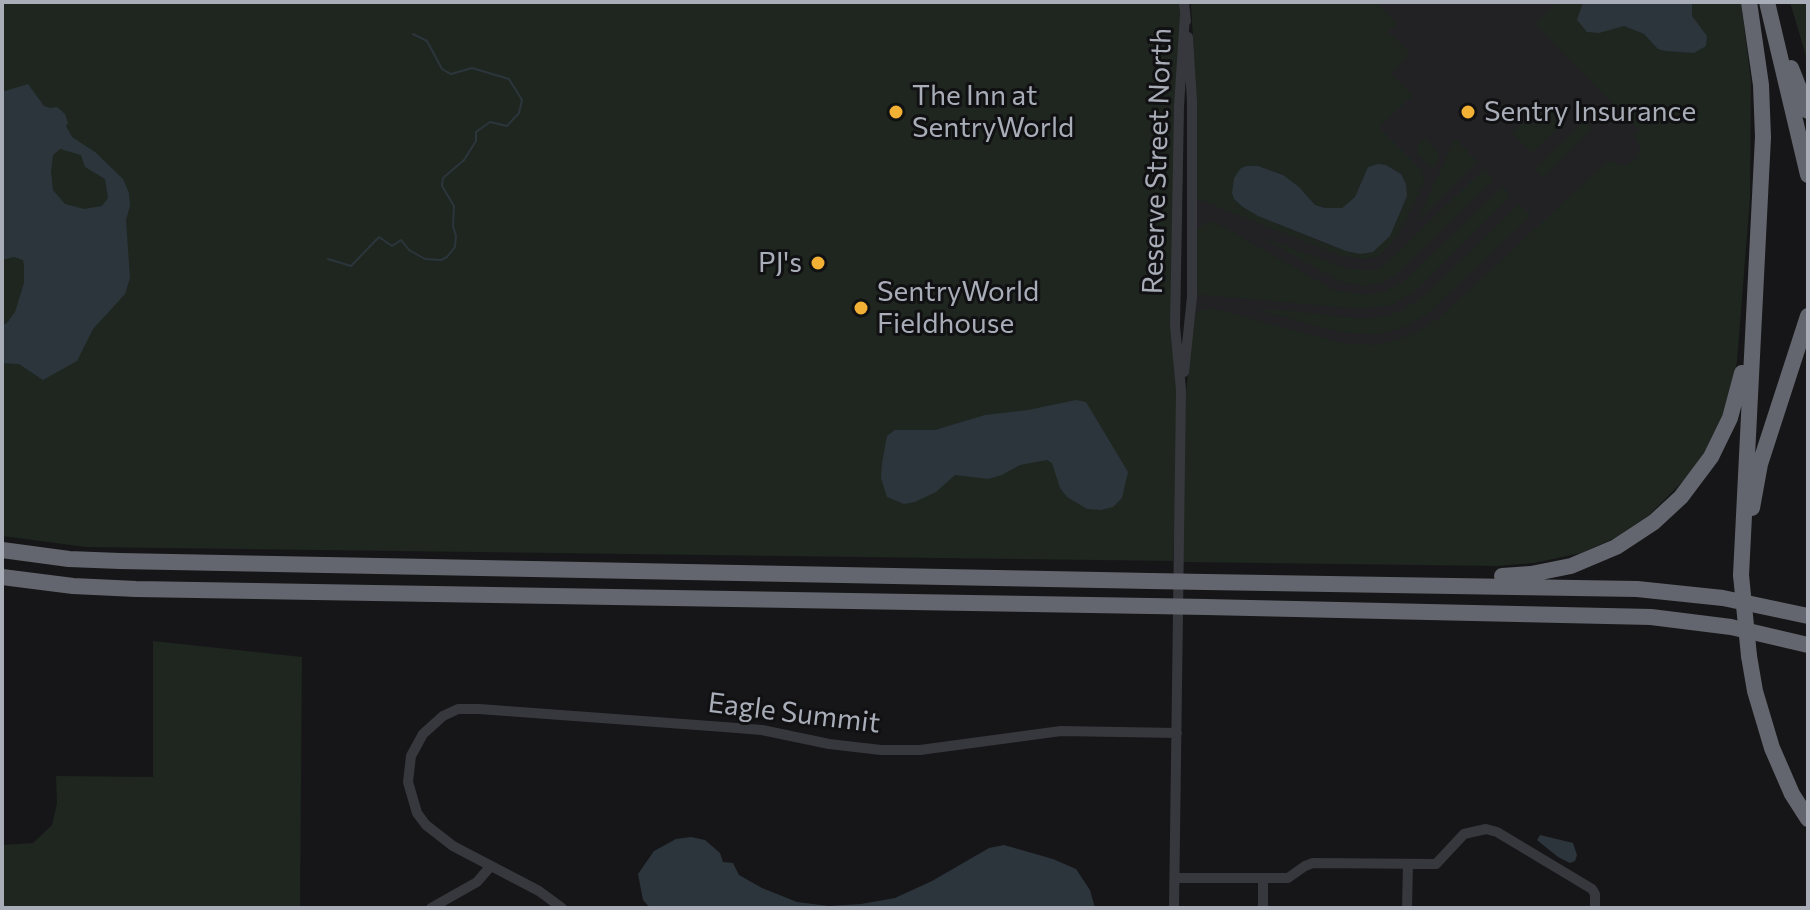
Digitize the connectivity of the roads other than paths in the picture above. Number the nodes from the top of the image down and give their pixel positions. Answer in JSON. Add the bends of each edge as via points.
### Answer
{"nodes":[{"id":1,"x":1184,"y":2,"type":"edge"},
{"id":2,"x":1749,"y":2,"type":"edge"},
{"id":3,"x":1770,"y":2,"type":"edge"},
{"id":4,"x":1808,"y":111,"type":"edge"},
{"id":5,"x":1808,"y":175,"type":"edge"},
{"id":6,"x":1808,"y":316,"type":"edge"},
{"id":7,"x":1752,"y":321,"type":"junction"},
{"id":8,"x":2,"y":550,"type":"edge"},
{"id":9,"x":1745,"y":576,"type":"junction"},
{"id":10,"x":2,"y":577,"type":"edge"},
{"id":11,"x":1380,"y":584,"type":"junction"},
{"id":12,"x":1808,"y":616,"type":"edge"},
{"id":13,"x":1808,"y":645,"type":"edge"},
{"id":14,"x":1752,"y":657,"type":"junction"},
{"id":15,"x":1177,"y":733,"type":"junction"},
{"id":16,"x":1808,"y":803,"type":"edge"},
{"id":17,"x":1808,"y":819,"type":"edge"},
{"id":18,"x":1408,"y":864,"type":"junction"},
{"id":19,"x":490,"y":867,"type":"junction"},
{"id":20,"x":1175,"y":878,"type":"junction"},
{"id":21,"x":1263,"y":878,"type":"junction"},
{"id":22,"x":431,"y":908,"type":"edge"},
{"id":23,"x":562,"y":908,"type":"edge"},
{"id":24,"x":1174,"y":908,"type":"edge"},
{"id":25,"x":1263,"y":908,"type":"edge"},
{"id":26,"x":1407,"y":908,"type":"edge"},
{"id":27,"x":1595,"y":908,"type":"edge"}],
"edges":[{"from":1,"to":15,"type":"street","name":"Reserve Street North","via":[[1175,326],[1181,390]]},
{"from":2,"to":7,"type":"highway","via":[[1763,127]]},
{"from":3,"to":4,"type":"highway"},
{"from":3,"to":5,"type":"highway"},
{"from":6,"to":9,"type":"highway","via":[[1760,464]]},
{"from":7,"to":9,"type":"highway"},
{"from":7,"to":11,"type":"highway","via":[[1737,398],[1711,457],[1681,497],[1635,535],[1599,555],[1549,571],[1392,578]]},
{"from":8,"to":11,"type":"highway","bridge":true,"via":[[120,561]]},
{"from":9,"to":14,"type":"highway","bridge":true},
{"from":10,"to":13,"type":"highway","bridge":true,"via":[[136,589],[1651,617],[1731,627]]},
{"from":11,"to":12,"type":"highway","via":[[1665,591]]},
{"from":14,"to":16,"type":"highway","via":[[1773,725]]},
{"from":14,"to":17,"type":"highway","via":[[1755,691],[1772,748]]},
{"from":15,"to":19,"type":"street","name":"Eagle Summit","via":[[1061,731],[920,750],[881,750],[762,730],[458,709],[443,716],[417,743],[407,770],[411,798],[438,835]]},
{"from":15,"to":20,"type":"street","name":"Reserve Street North"},
{"from":18,"to":21,"type":"street","via":[[1310,863],[1288,878]]},
{"from":18,"to":26,"type":"street"},
{"from":18,"to":27,"type":"street","via":[[1439,863],[1464,834],[1486,829],[1592,889]]},
{"from":19,"to":22,"type":"street","via":[[477,882]]},
{"from":19,"to":23,"type":"street"},
{"from":20,"to":21,"type":"street"},
{"from":20,"to":24,"type":"street","name":"Reserve Street North"},
{"from":21,"to":25,"type":"street"}]}
